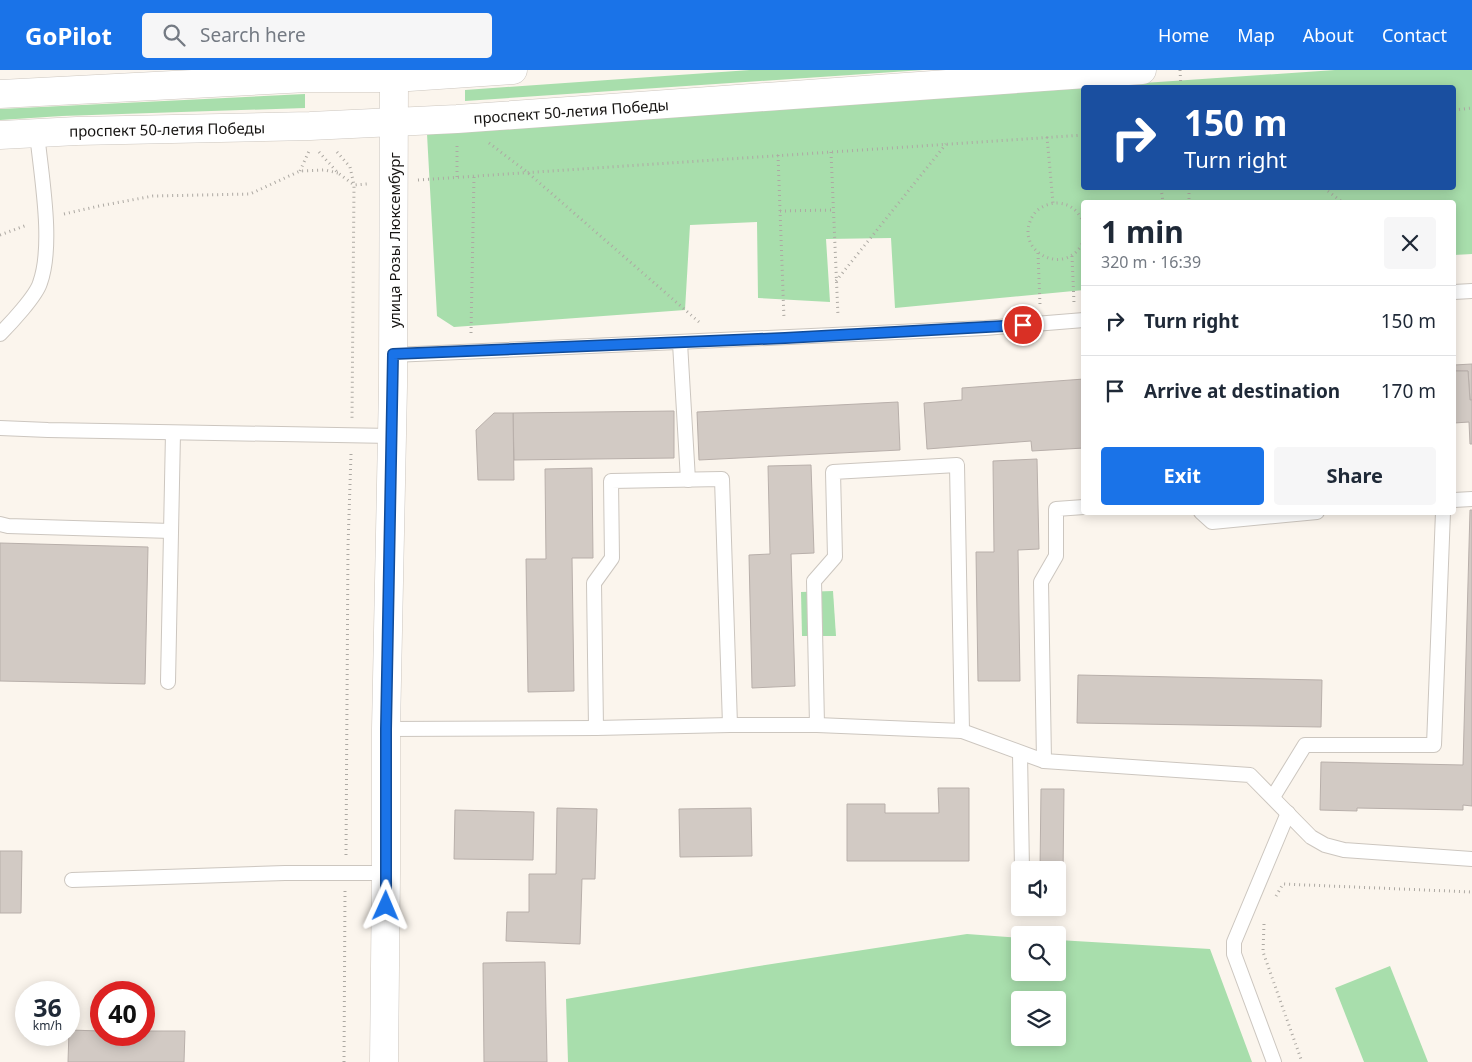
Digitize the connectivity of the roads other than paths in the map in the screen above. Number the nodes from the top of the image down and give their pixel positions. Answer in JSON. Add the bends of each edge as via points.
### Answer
{"nodes":[{"id":1,"x":512,"y":70,"type":"edge"},
{"id":2,"x":1142,"y":70,"type":"edge"},
{"id":3,"x":1092,"y":72,"type":"edge"},
{"id":4,"x":394,"y":78,"type":"junction"},
{"id":5,"x":0,"y":94,"type":"edge"},
{"id":6,"x":394,"y":122,"type":"junction"},
{"id":7,"x":37,"y":133,"type":"junction"},
{"id":8,"x":0,"y":135,"type":"edge"},
{"id":9,"x":1472,"y":291,"type":"edge"},
{"id":10,"x":1456,"y":292,"type":"edge"},
{"id":11,"x":1079,"y":321,"type":"edge"},
{"id":12,"x":0,"y":334,"type":"edge"},
{"id":13,"x":680,"y":343,"type":"junction"},
{"id":14,"x":393,"y":354,"type":"junction"},
{"id":15,"x":0,"y":428,"type":"edge"},
{"id":16,"x":173,"y":433,"type":"junction"},
{"id":17,"x":392,"y":436,"type":"junction"},
{"id":18,"x":688,"y":480,"type":"junction"},
{"id":19,"x":1472,"y":499,"type":"edge"},
{"id":20,"x":1456,"y":500,"type":"edge"},
{"id":21,"x":1081,"y":507,"type":"edge"},
{"id":22,"x":1204,"y":515,"type":"edge"},
{"id":23,"x":1286,"y":515,"type":"edge"},
{"id":24,"x":1443,"y":515,"type":"edge"},
{"id":25,"x":0,"y":524,"type":"edge"},
{"id":26,"x":171,"y":531,"type":"junction"},
{"id":27,"x":168,"y":682,"type":"dead end"},
{"id":28,"x":730,"y":725,"type":"junction"},
{"id":29,"x":817,"y":725,"type":"junction"},
{"id":30,"x":596,"y":728,"type":"junction"},
{"id":31,"x":386,"y":729,"type":"junction"},
{"id":32,"x":962,"y":731,"type":"junction"},
{"id":33,"x":1020,"y":752,"type":"junction"},
{"id":34,"x":1044,"y":761,"type":"junction"},
{"id":35,"x":1272,"y":797,"type":"junction"},
{"id":36,"x":1288,"y":813,"type":"junction"},
{"id":37,"x":1472,"y":859,"type":"edge"},
{"id":38,"x":1022,"y":861,"type":"edge"},
{"id":39,"x":386,"y":873,"type":"junction"},
{"id":40,"x":72,"y":880,"type":"dead end"},
{"id":41,"x":384,"y":1062,"type":"edge"},
{"id":42,"x":1274,"y":1062,"type":"edge"}],
"edges":[{"from":1,"to":4,"type":"main road"},
{"from":2,"to":3,"type":"main road","name":"проспект 50-летия Победы"},
{"from":3,"to":6,"type":"main road","name":"проспект 50-летия Победы"},
{"from":4,"to":5,"type":"main road","via":[[307,78]]},
{"from":4,"to":6,"type":"main road","name":"улица Розы Люксембург"},
{"from":6,"to":7,"type":"main road","name":"проспект 50-летия Победы","via":[[310,134]]},
{"from":6,"to":14,"type":"main road","name":"улица Розы Люксембург"},
{"from":7,"to":8,"type":"main road","name":"проспект 50-летия Победы"},
{"from":7,"to":12,"type":"lane","via":[[47,248],[40,284]]},
{"from":9,"to":10,"type":"lane"},
{"from":11,"to":13,"type":"lane"},
{"from":13,"to":14,"type":"lane"},
{"from":13,"to":18,"type":"lane"},
{"from":14,"to":17,"type":"main road","name":"улица Розы Люксембург"},
{"from":15,"to":16,"type":"lane"},
{"from":16,"to":17,"type":"lane"},
{"from":16,"to":26,"type":"lane"},
{"from":17,"to":31,"type":"main road","name":"улица Розы Люксембург"},
{"from":18,"to":28,"type":"lane","via":[[722,479]]},
{"from":18,"to":30,"type":"lane","via":[[611,481],[612,558],[594,583]]},
{"from":19,"to":20,"type":"lane"},
{"from":21,"to":34,"type":"lane","via":[[1056,509],[1056,556],[1041,582]]},
{"from":22,"to":23,"type":"lane","via":[[1212,522]]},
{"from":24,"to":35,"type":"lane","via":[[1434,745],[1305,745]]},
{"from":25,"to":26,"type":"lane"},
{"from":26,"to":27,"type":"lane"},
{"from":28,"to":29,"type":"lane"},
{"from":28,"to":30,"type":"lane"},
{"from":29,"to":32,"type":"lane"},
{"from":29,"to":32,"type":"lane","via":[[814,582],[834,557],[833,472],[957,465]]},
{"from":30,"to":31,"type":"lane"},
{"from":31,"to":39,"type":"main road","name":"улица Розы Люксембург"},
{"from":32,"to":33,"type":"lane"},
{"from":33,"to":34,"type":"lane"},
{"from":33,"to":38,"type":"lane"},
{"from":34,"to":35,"type":"lane","via":[[1250,775]]},
{"from":35,"to":36,"type":"lane"},
{"from":36,"to":37,"type":"lane","via":[[1311,837],[1344,850]]},
{"from":36,"to":42,"type":"lane","via":[[1234,942],[1236,964]]},
{"from":39,"to":40,"type":"lane"},
{"from":39,"to":41,"type":"main road","name":"улица Розы Люксембург"}]}
